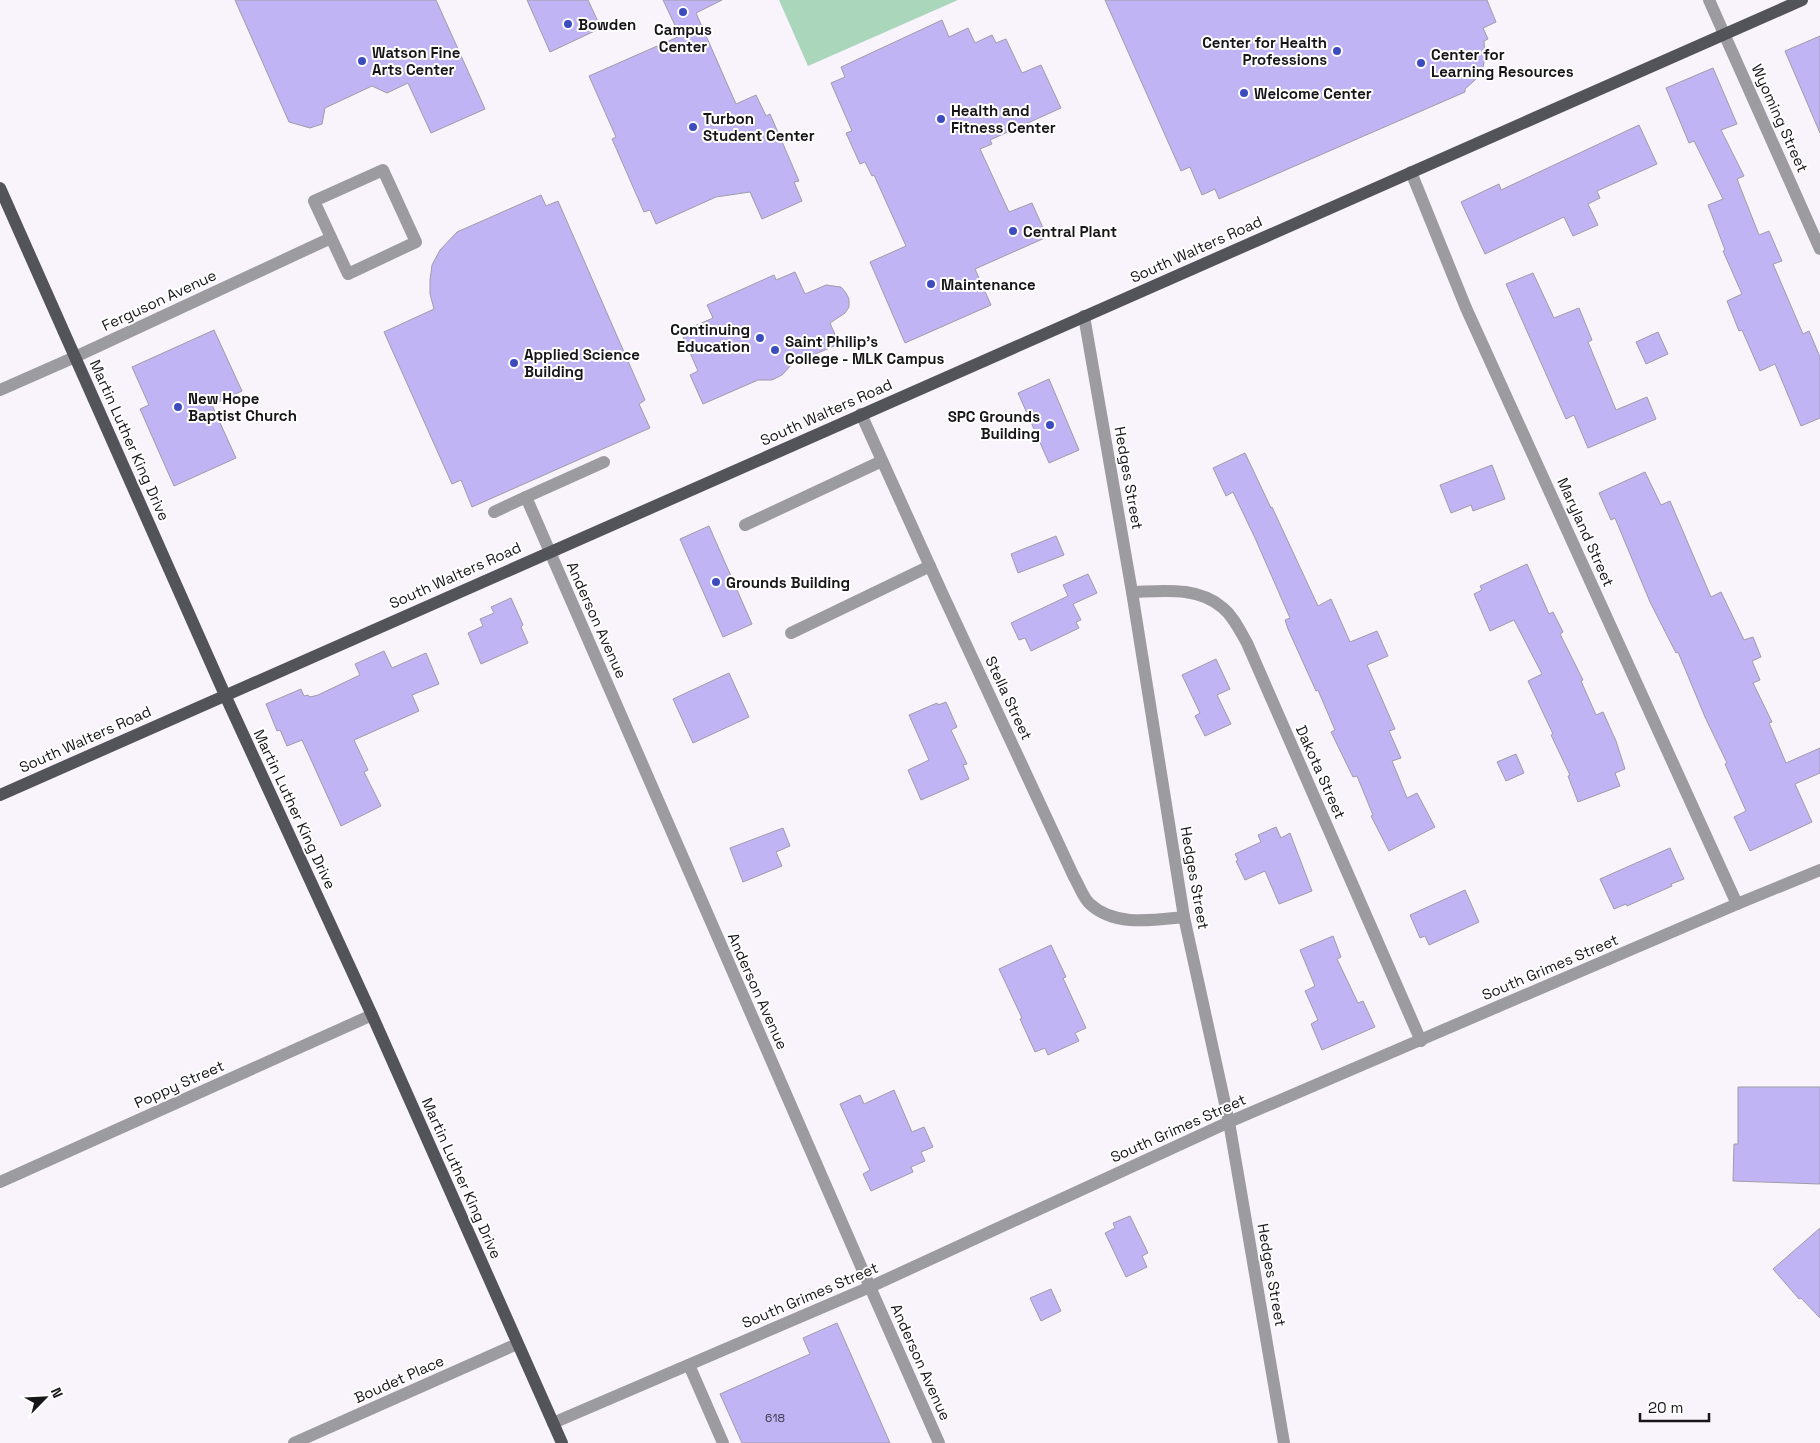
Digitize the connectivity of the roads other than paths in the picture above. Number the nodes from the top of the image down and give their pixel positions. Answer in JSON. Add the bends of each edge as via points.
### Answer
{"nodes":[{"id":1,"x":1710,"y":0,"type":"edge"},
{"id":2,"x":1802,"y":0,"type":"edge"},
{"id":3,"x":1725,"y":34,"type":"junction"},
{"id":4,"x":1411,"y":172,"type":"junction"},
{"id":5,"x":0,"y":188,"type":"edge"},
{"id":6,"x":331,"y":238,"type":"junction"},
{"id":7,"x":1820,"y":249,"type":"edge"},
{"id":8,"x":1084,"y":316,"type":"junction"},
{"id":9,"x":75,"y":357,"type":"junction"},
{"id":10,"x":0,"y":390,"type":"edge"},
{"id":11,"x":861,"y":414,"type":"junction"},
{"id":12,"x":882,"y":461,"type":"junction"},
{"id":13,"x":604,"y":462,"type":"dead end"},
{"id":14,"x":526,"y":497,"type":"junction"},
{"id":15,"x":494,"y":512,"type":"dead end"},
{"id":16,"x":745,"y":525,"type":"dead end"},
{"id":17,"x":549,"y":552,"type":"junction"},
{"id":18,"x":930,"y":566,"type":"junction"},
{"id":19,"x":1132,"y":592,"type":"junction"},
{"id":20,"x":791,"y":633,"type":"dead end"},
{"id":21,"x":225,"y":695,"type":"junction"},
{"id":22,"x":0,"y":795,"type":"edge"},
{"id":23,"x":1820,"y":870,"type":"edge"},
{"id":24,"x":1737,"y":904,"type":"junction"},
{"id":25,"x":1184,"y":917,"type":"junction"},
{"id":26,"x":372,"y":1015,"type":"junction"},
{"id":27,"x":1421,"y":1041,"type":"junction"},
{"id":28,"x":1229,"y":1122,"type":"junction"},
{"id":29,"x":0,"y":1182,"type":"edge"},
{"id":30,"x":870,"y":1287,"type":"junction"},
{"id":31,"x":518,"y":1344,"type":"junction"},
{"id":32,"x":689,"y":1365,"type":"junction"},
{"id":33,"x":553,"y":1423,"type":"junction"},
{"id":34,"x":294,"y":1443,"type":"edge"},
{"id":35,"x":562,"y":1443,"type":"edge"},
{"id":36,"x":722,"y":1443,"type":"edge"},
{"id":37,"x":940,"y":1443,"type":"edge"},
{"id":38,"x":1284,"y":1443,"type":"edge"}],
"edges":[{"from":1,"to":3,"type":"street","name":"Wyoming Street"},
{"from":2,"to":3,"type":"main road","name":"South Walters Road"},
{"from":3,"to":4,"type":"main road","name":"South Walters Road"},
{"from":3,"to":7,"type":"street","name":"Wyoming Street"},
{"from":4,"to":8,"type":"main road","name":"South Walters Road"},
{"from":4,"to":24,"type":"street","name":"Maryland Street","via":[[1466,308]]},
{"from":5,"to":9,"type":"main road","name":"Martin Luther King Drive"},
{"from":6,"to":6,"type":"street","via":[[314,202],[382,170],[416,242],[348,274]]},
{"from":6,"to":9,"type":"street","name":"Ferguson Avenue"},
{"from":8,"to":11,"type":"main road","name":"South Walters Road"},
{"from":8,"to":19,"type":"street","name":"Hedges Street"},
{"from":9,"to":10,"type":"street","name":"Ferguson Avenue"},
{"from":9,"to":21,"type":"main road","name":"Martin Luther King Drive"},
{"from":11,"to":12,"type":"street","name":"Stella Street"},
{"from":11,"to":17,"type":"main road","name":"South Walters Road"},
{"from":12,"to":16,"type":"street"},
{"from":12,"to":18,"type":"street","name":"Stella Street"},
{"from":13,"to":14,"type":"street"},
{"from":14,"to":15,"type":"street"},
{"from":14,"to":17,"type":"street","name":"Anderson Avenue"},
{"from":17,"to":21,"type":"main road","name":"South Walters Road"},
{"from":17,"to":30,"type":"street","name":"Anderson Avenue"},
{"from":18,"to":20,"type":"street"},
{"from":18,"to":25,"type":"street","name":"Stella Street","via":[[1074,877],[1090,904],[1110,916],[1142,921]]},
{"from":19,"to":25,"type":"street","name":"Hedges Street"},
{"from":19,"to":27,"type":"street","name":"Dakota Street","via":[[1167,590],[1194,593],[1224,608],[1236,624]]},
{"from":21,"to":22,"type":"main road","name":"South Walters Road"},
{"from":21,"to":26,"type":"main road","name":"Martin Luther King Drive"},
{"from":23,"to":24,"type":"street","name":"South Grimes Street"},
{"from":24,"to":27,"type":"street","name":"South Grimes Street"},
{"from":25,"to":28,"type":"street","name":"Hedges Street"},
{"from":26,"to":29,"type":"street","name":"Poppy Street"},
{"from":26,"to":31,"type":"main road","name":"Martin Luther King Drive"},
{"from":27,"to":28,"type":"street","name":"South Grimes Street"},
{"from":28,"to":30,"type":"street","name":"South Grimes Street"},
{"from":28,"to":38,"type":"street","name":"Hedges Street"},
{"from":30,"to":32,"type":"street","name":"South Grimes Street"},
{"from":30,"to":37,"type":"street","name":"Anderson Avenue"},
{"from":31,"to":33,"type":"main road","name":"Martin Luther King Drive"},
{"from":31,"to":34,"type":"street","name":"Boudet Place"},
{"from":32,"to":33,"type":"street","name":"South Grimes Street"},
{"from":32,"to":36,"type":"street"},
{"from":33,"to":35,"type":"main road","name":"Martin Luther King Drive"}]}
